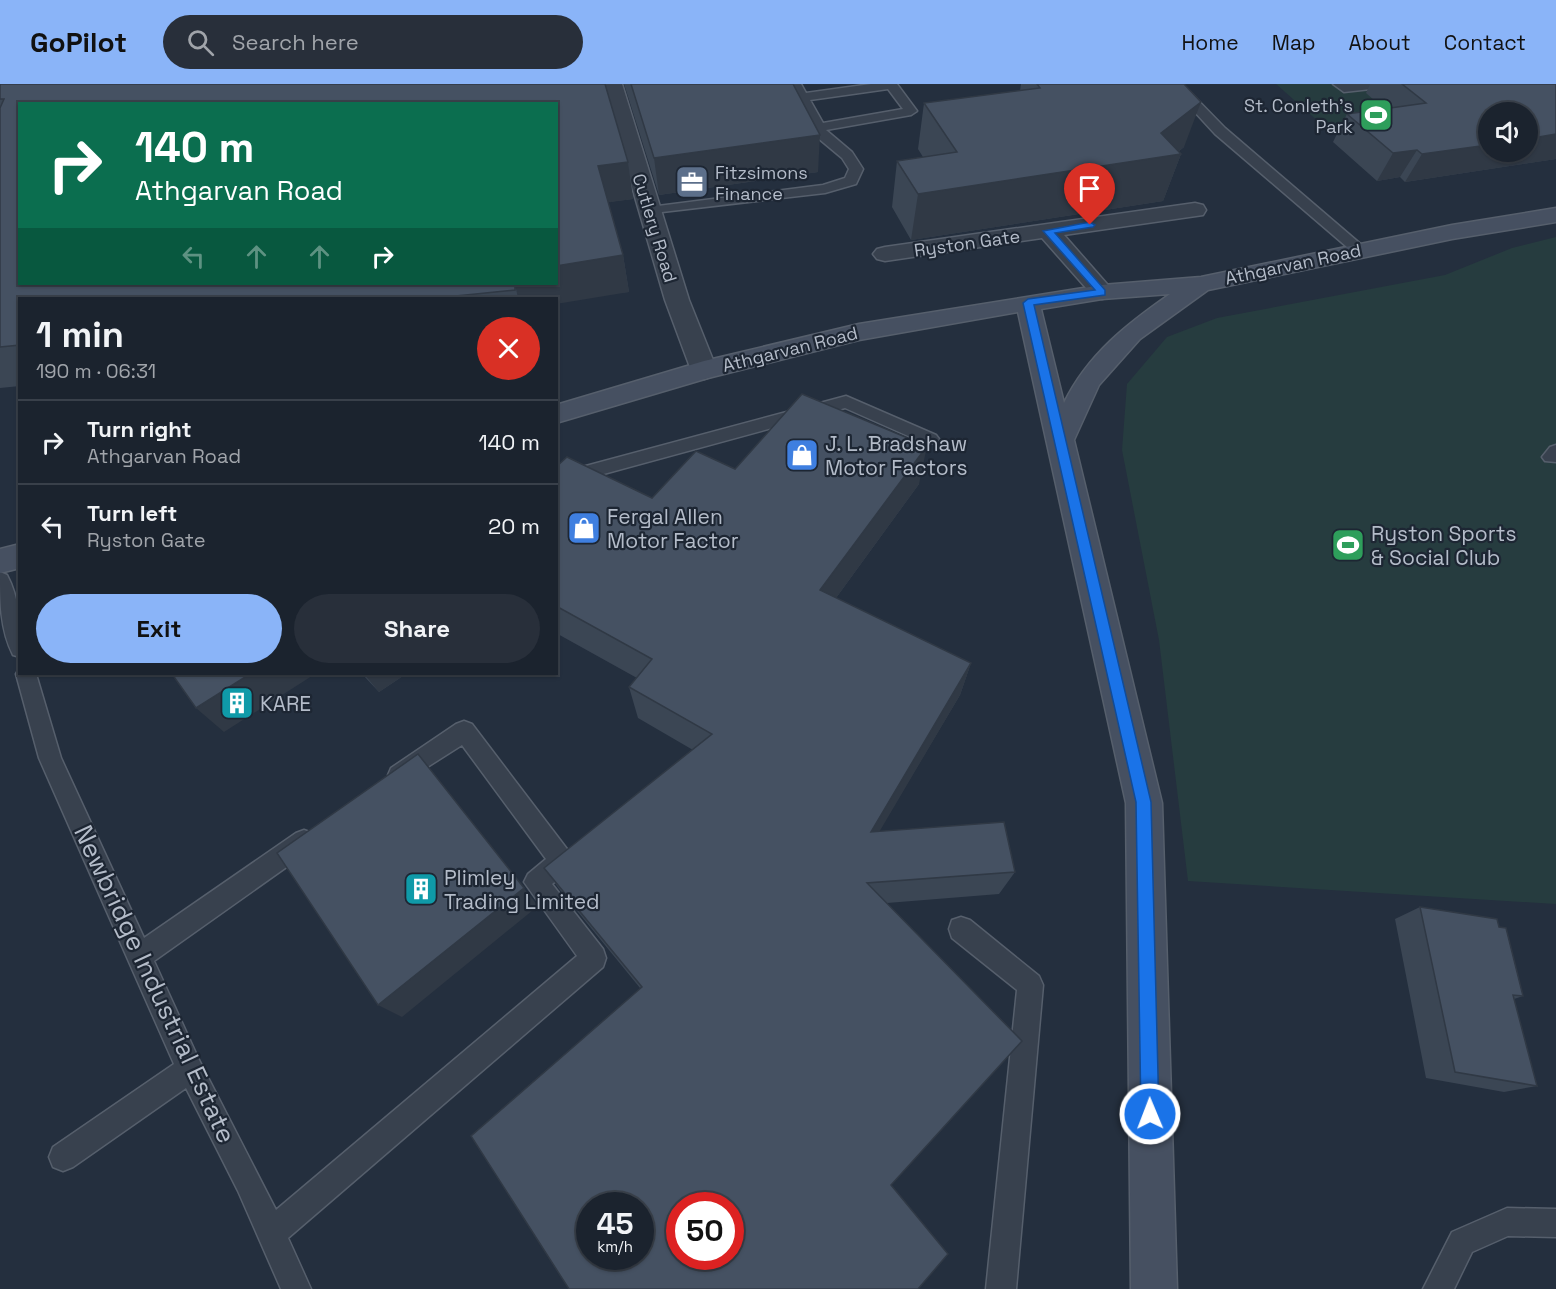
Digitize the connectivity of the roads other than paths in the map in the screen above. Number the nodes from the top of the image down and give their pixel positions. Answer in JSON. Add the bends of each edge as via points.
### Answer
{"nodes":[{"id":1,"x":612,"y":84,"type":"edge"},
{"id":2,"x":795,"y":84,"type":"edge"},
{"id":3,"x":1175,"y":84,"type":"edge"},
{"id":4,"x":1339,"y":84,"type":"edge"},
{"id":5,"x":1380,"y":84,"type":"edge"},
{"id":6,"x":802,"y":98,"type":"junction"},
{"id":7,"x":819,"y":127,"type":"junction"},
{"id":8,"x":1195,"y":210,"type":"dead end"},
{"id":9,"x":650,"y":211,"type":"junction"},
{"id":10,"x":1556,"y":215,"type":"edge"},
{"id":11,"x":1048,"y":231,"type":"junction"},
{"id":12,"x":1359,"y":250,"type":"junction"},
{"id":13,"x":885,"y":254,"type":"dead end"},
{"id":14,"x":1201,"y":284,"type":"junction"},
{"id":15,"x":1102,"y":292,"type":"junction"},
{"id":16,"x":1028,"y":303,"type":"junction"},
{"id":17,"x":704,"y":370,"type":"junction"},
{"id":18,"x":558,"y":413,"type":"edge"},
{"id":19,"x":930,"y":439,"type":"dead end"},
{"id":20,"x":1059,"y":442,"type":"junction"},
{"id":21,"x":558,"y":480,"type":"edge"},
{"id":22,"x":18,"y":556,"type":"edge"},
{"id":23,"x":0,"y":561,"type":"edge"},
{"id":24,"x":0,"y":580,"type":"edge"},
{"id":25,"x":18,"y":642,"type":"edge"},
{"id":26,"x":26,"y":675,"type":"edge"},
{"id":27,"x":379,"y":789,"type":"edge"},
{"id":28,"x":322,"y":829,"type":"edge"},
{"id":29,"x":962,"y":929,"type":"dead end"},
{"id":30,"x":140,"y":956,"type":"junction"},
{"id":31,"x":190,"y":1069,"type":"junction"},
{"id":32,"x":63,"y":1157,"type":"dead end"},
{"id":33,"x":1556,"y":1223,"type":"edge"},
{"id":34,"x":271,"y":1234,"type":"junction"},
{"id":35,"x":296,"y":1289,"type":"edge"},
{"id":36,"x":1001,"y":1289,"type":"edge"},
{"id":37,"x":1154,"y":1289,"type":"edge"},
{"id":38,"x":1438,"y":1289,"type":"edge"}],
"edges":[{"from":1,"to":9,"type":"street","name":"Cutlery Road"},
{"from":2,"to":6,"type":"lane"},
{"from":3,"to":12,"type":"lane","via":[[1220,131]]},
{"from":4,"to":5,"type":"lane","via":[[1344,88]]},
{"from":6,"to":7,"type":"lane"},
{"from":6,"to":7,"type":"lane","via":[[891,85],[911,111]]},
{"from":7,"to":9,"type":"lane","via":[[856,169],[851,181],[825,189]]},
{"from":8,"to":11,"type":"street","name":"Ryston Gate"},
{"from":9,"to":17,"type":"street","name":"Cutlery Road","via":[[677,300]]},
{"from":10,"to":12,"type":"main road","name":"Athgarvan Road"},
{"from":11,"to":13,"type":"street","name":"Ryston Gate"},
{"from":11,"to":15,"type":"street","name":"Ryston Gate"},
{"from":12,"to":14,"type":"main road","name":"Athgarvan Road"},
{"from":14,"to":15,"type":"main road","name":"Athgarvan Road"},
{"from":14,"to":20,"type":"main road","via":[[1131,333],[1089,381]]},
{"from":15,"to":16,"type":"main road","name":"Athgarvan Road"},
{"from":16,"to":17,"type":"main road","name":"Athgarvan Road","via":[[859,332]]},
{"from":16,"to":20,"type":"main road"},
{"from":17,"to":18,"type":"main road","name":"Athgarvan Road"},
{"from":19,"to":21,"type":"lane","via":[[846,402]]},
{"from":20,"to":37,"type":"main road","via":[[1144,802]]},
{"from":22,"to":23,"type":"main road"},
{"from":24,"to":25,"type":"lane"},
{"from":26,"to":30,"type":"lane","name":"Newbridge Industrial Estate","via":[[50,758]]},
{"from":27,"to":34,"type":"lane","via":[[464,730],[562,861],[536,882],[594,958]]},
{"from":28,"to":30,"type":"lane"},
{"from":29,"to":36,"type":"lane","via":[[1030,985]]},
{"from":30,"to":31,"type":"lane","name":"Newbridge Industrial Estate"},
{"from":31,"to":32,"type":"lane"},
{"from":31,"to":34,"type":"lane","name":"Newbridge Industrial Estate"},
{"from":33,"to":38,"type":"lane","via":[[1507,1222],[1461,1242]]},
{"from":34,"to":35,"type":"lane","name":"Newbridge Industrial Estate"}]}
